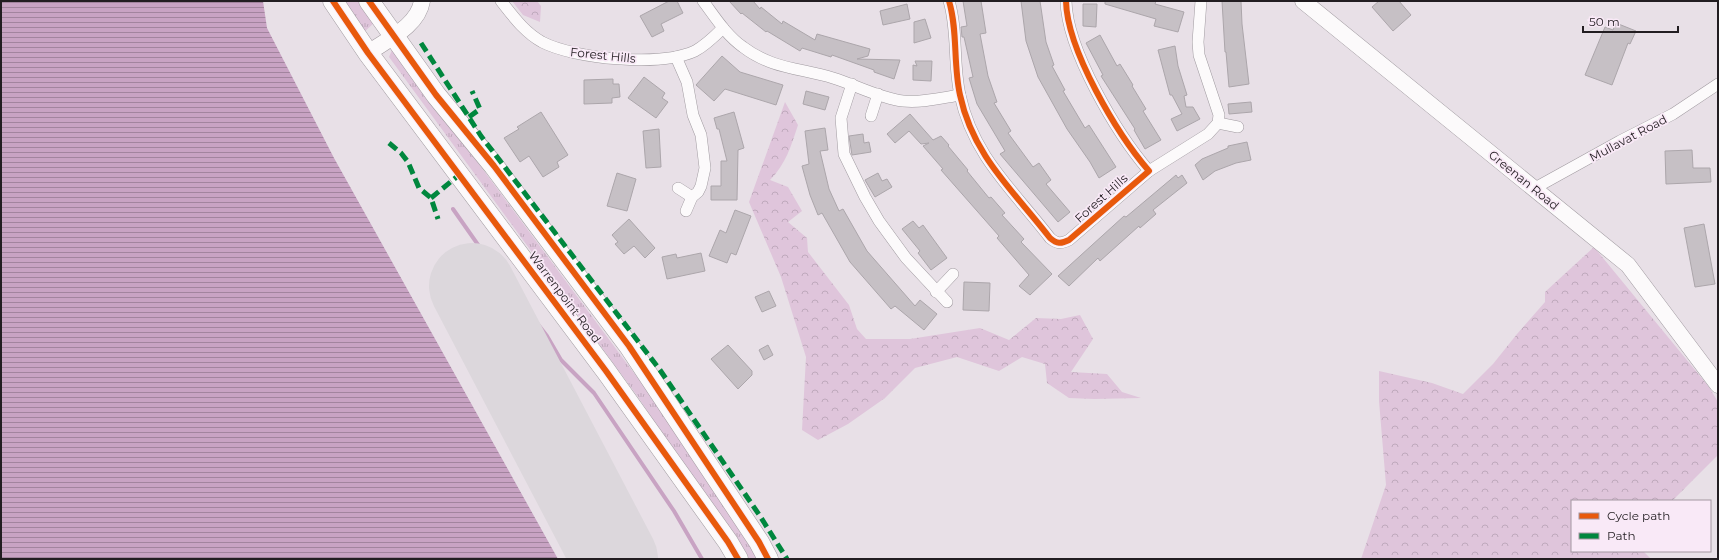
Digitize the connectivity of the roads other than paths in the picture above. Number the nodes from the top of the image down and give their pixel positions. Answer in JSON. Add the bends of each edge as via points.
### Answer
{"nodes":[{"id":1,"x":333,"y":1,"type":"edge"},
{"id":2,"x":369,"y":1,"type":"edge"},
{"id":3,"x":422,"y":1,"type":"edge"},
{"id":4,"x":501,"y":1,"type":"edge"},
{"id":5,"x":703,"y":1,"type":"edge"},
{"id":6,"x":949,"y":1,"type":"edge"},
{"id":7,"x":1066,"y":1,"type":"edge"},
{"id":8,"x":1202,"y":1,"type":"edge"},
{"id":9,"x":1303,"y":1,"type":"edge"},
{"id":10,"x":723,"y":28,"type":"junction"},
{"id":11,"x":393,"y":36,"type":"junction"},
{"id":12,"x":368,"y":53,"type":"junction"},
{"id":13,"x":676,"y":57,"type":"junction"},
{"id":14,"x":852,"y":84,"type":"junction"},
{"id":15,"x":1718,"y":84,"type":"edge"},
{"id":16,"x":878,"y":94,"type":"junction"},
{"id":17,"x":960,"y":95,"type":"junction"},
{"id":18,"x":871,"y":116,"type":"dead end"},
{"id":19,"x":1218,"y":123,"type":"junction"},
{"id":20,"x":1238,"y":127,"type":"dead end"},
{"id":21,"x":1149,"y":171,"type":"junction"},
{"id":22,"x":678,"y":188,"type":"dead end"},
{"id":23,"x":1535,"y":188,"type":"junction"},
{"id":24,"x":692,"y":197,"type":"junction"},
{"id":25,"x":686,"y":211,"type":"dead end"},
{"id":26,"x":953,"y":274,"type":"dead end"},
{"id":27,"x":936,"y":292,"type":"junction"},
{"id":28,"x":947,"y":302,"type":"dead end"},
{"id":29,"x":1718,"y":385,"type":"edge"},
{"id":30,"x":738,"y":559,"type":"edge"},
{"id":31,"x":768,"y":559,"type":"edge"}],
"edges":[{"from":1,"to":12,"type":"highway","name":"Warrenpoint Road"},
{"from":2,"to":11,"type":"highway","name":"Warrenpoint Road"},
{"from":3,"to":11,"type":"street","via":[[421,9],[411,24]]},
{"from":4,"to":13,"type":"street","name":"Forest Hills","via":[[528,33],[571,53],[637,59]]},
{"from":5,"to":10,"type":"street"},
{"from":6,"to":17,"type":"street"},
{"from":7,"to":21,"type":"street","via":[[1072,31],[1086,72],[1137,157]]},
{"from":8,"to":19,"type":"street","via":[[1199,49]]},
{"from":9,"to":23,"type":"street","name":"Greenan Road"},
{"from":10,"to":13,"type":"street","name":"Forest Hills","via":[[704,46]]},
{"from":10,"to":14,"type":"street","via":[[742,46],[768,62]]},
{"from":11,"to":12,"type":"street"},
{"from":11,"to":31,"type":"highway","name":"Warrenpoint Road","via":[[436,96],[494,166],[629,346]]},
{"from":12,"to":30,"type":"highway","name":"Warrenpoint Road","via":[[606,371]]},
{"from":13,"to":24,"type":"street","via":[[687,82],[693,115],[701,135],[704,158],[705,168],[701,186]]},
{"from":14,"to":16,"type":"street"},
{"from":14,"to":27,"type":"street","via":[[841,118],[844,154],[880,221],[906,258]]},
{"from":15,"to":23,"type":"street","name":"Mullavat Road","via":[[1673,114]]},
{"from":16,"to":17,"type":"street","via":[[902,101]]},
{"from":16,"to":18,"type":"street"},
{"from":17,"to":21,"type":"street","name":"Forest Hills","via":[[968,126],[984,157],[1056,242],[1062,244],[1069,240]]},
{"from":19,"to":20,"type":"street"},
{"from":19,"to":21,"type":"street","name":"Forest Hills","via":[[1208,134]]},
{"from":22,"to":24,"type":"street"},
{"from":23,"to":29,"type":"street","name":"Greenan Road","via":[[1628,265]]},
{"from":24,"to":25,"type":"street"},
{"from":26,"to":27,"type":"street"},
{"from":27,"to":28,"type":"street"}]}
